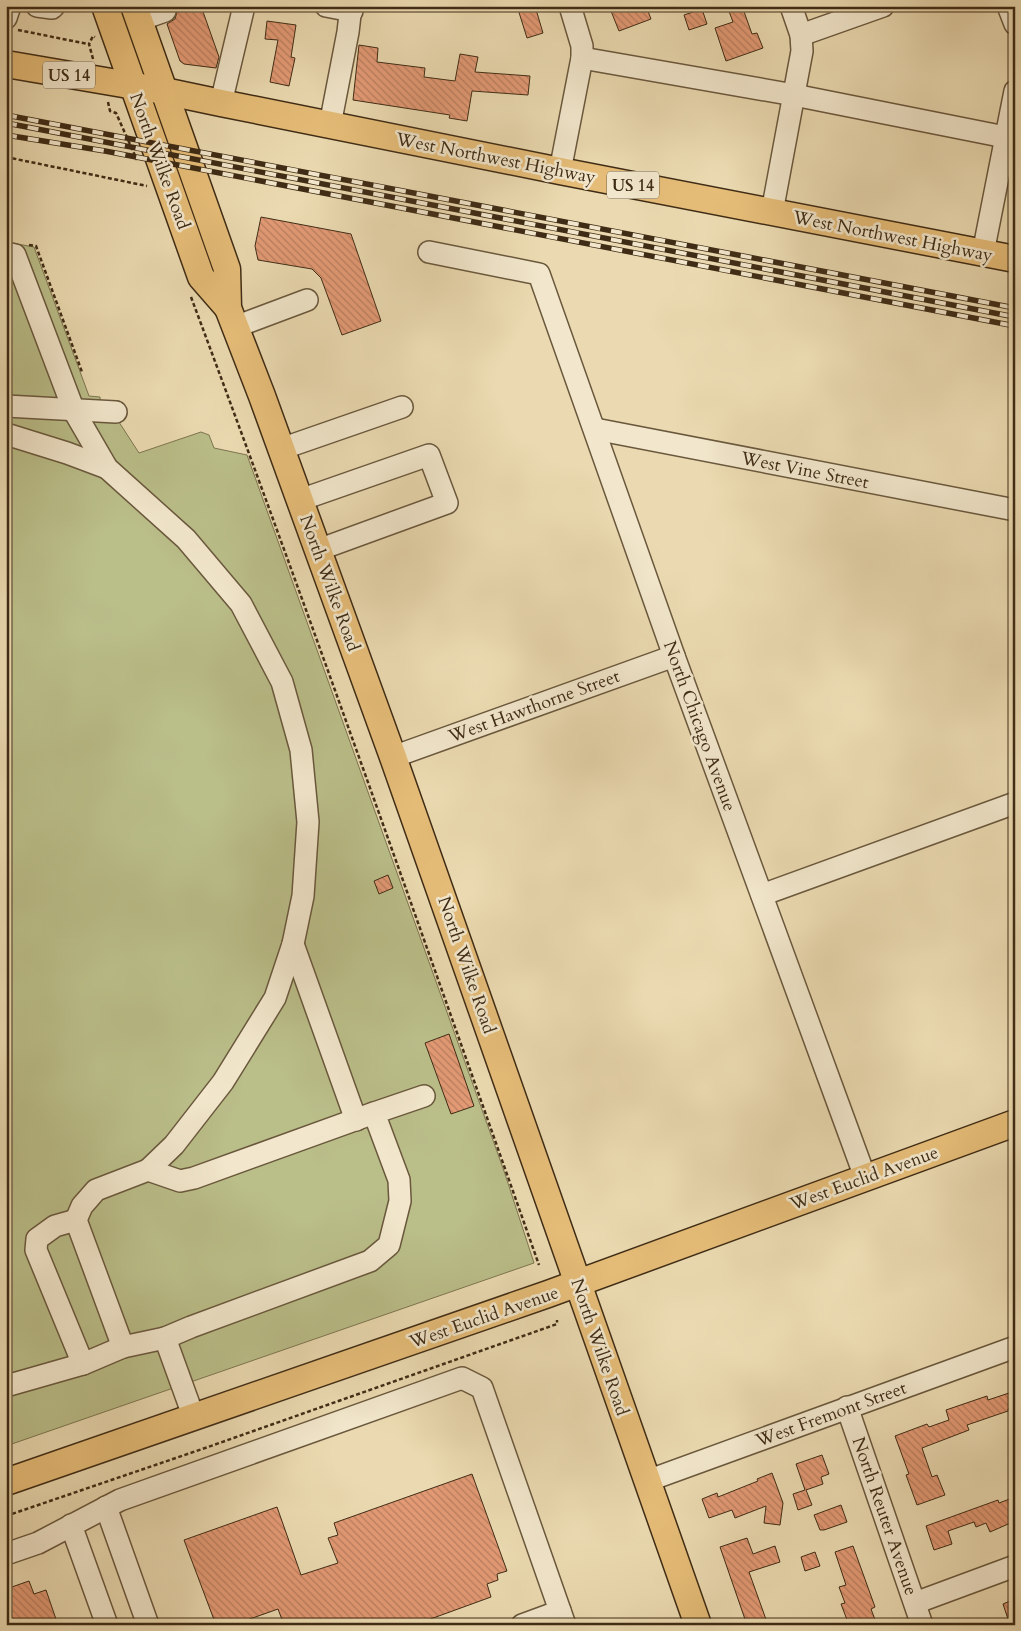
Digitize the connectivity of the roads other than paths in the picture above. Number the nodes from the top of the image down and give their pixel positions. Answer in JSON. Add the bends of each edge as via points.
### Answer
{"nodes":[{"id":1,"x":10,"y":6,"type":"edge"},
{"id":2,"x":37,"y":6,"type":"edge"},
{"id":3,"x":54,"y":6,"type":"edge"},
{"id":4,"x":104,"y":6,"type":"edge"},
{"id":5,"x":244,"y":6,"type":"edge"},
{"id":6,"x":326,"y":6,"type":"edge"},
{"id":7,"x":570,"y":6,"type":"edge"},
{"id":8,"x":791,"y":6,"type":"edge"},
{"id":9,"x":882,"y":6,"type":"edge"},
{"id":10,"x":1008,"y":6,"type":"edge"},
{"id":11,"x":169,"y":8,"type":"edge"},
{"id":12,"x":351,"y":8,"type":"edge"},
{"id":13,"x":136,"y":13,"type":"edge"},
{"id":14,"x":11,"y":24,"type":"edge"},
{"id":15,"x":1015,"y":24,"type":"edge"},
{"id":16,"x":801,"y":35,"type":"junction"},
{"id":17,"x":582,"y":58,"type":"junction"},
{"id":18,"x":6,"y":64,"type":"edge"},
{"id":19,"x":132,"y":86,"type":"junction"},
{"id":20,"x":164,"y":91,"type":"junction"},
{"id":21,"x":1015,"y":92,"type":"edge"},
{"id":22,"x":794,"y":95,"type":"junction"},
{"id":23,"x":221,"y":104,"type":"junction"},
{"id":24,"x":330,"y":125,"type":"junction"},
{"id":25,"x":1008,"y":141,"type":"edge"},
{"id":26,"x":560,"y":171,"type":"junction"},
{"id":27,"x":772,"y":212,"type":"junction"},
{"id":28,"x":14,"y":248,"type":"edge"},
{"id":29,"x":429,"y":252,"type":"dead end"},
{"id":30,"x":983,"y":253,"type":"junction"},
{"id":31,"x":1015,"y":259,"type":"edge"},
{"id":32,"x":307,"y":300,"type":"dead end"},
{"id":33,"x":232,"y":317,"type":"junction"},
{"id":34,"x":6,"y":406,"type":"edge"},
{"id":35,"x":402,"y":407,"type":"dead end"},
{"id":36,"x":74,"y":411,"type":"junction"},
{"id":37,"x":116,"y":412,"type":"dead end"},
{"id":38,"x":595,"y":429,"type":"junction"},
{"id":39,"x":6,"y":434,"type":"edge"},
{"id":40,"x":281,"y":449,"type":"junction"},
{"id":41,"x":107,"y":468,"type":"junction"},
{"id":42,"x":300,"y":500,"type":"junction"},
{"id":43,"x":1015,"y":510,"type":"edge"},
{"id":44,"x":318,"y":550,"type":"junction"},
{"id":45,"x":674,"y":656,"type":"junction"},
{"id":46,"x":393,"y":756,"type":"junction"},
{"id":47,"x":1015,"y":803,"type":"edge"},
{"id":48,"x":762,"y":895,"type":"junction"},
{"id":49,"x":294,"y":944,"type":"junction"},
{"id":50,"x":424,"y":1096,"type":"dead end"},
{"id":51,"x":365,"y":1116,"type":"junction"},
{"id":52,"x":1015,"y":1123,"type":"edge"},
{"id":53,"x":148,"y":1170,"type":"junction"},
{"id":54,"x":865,"y":1178,"type":"junction"},
{"id":55,"x":76,"y":1220,"type":"junction"},
{"id":56,"x":578,"y":1283,"type":"junction"},
{"id":57,"x":164,"y":1338,"type":"junction"},
{"id":58,"x":123,"y":1347,"type":"junction"},
{"id":59,"x":1015,"y":1347,"type":"edge"},
{"id":60,"x":83,"y":1364,"type":"junction"},
{"id":61,"x":6,"y":1386,"type":"edge"},
{"id":62,"x":847,"y":1407,"type":"junction"},
{"id":63,"x":194,"y":1418,"type":"junction"},
{"id":64,"x":647,"y":1481,"type":"junction"},
{"id":65,"x":6,"y":1482,"type":"edge"},
{"id":66,"x":106,"y":1507,"type":"junction"},
{"id":67,"x":71,"y":1525,"type":"junction"},
{"id":68,"x":6,"y":1554,"type":"edge"},
{"id":69,"x":1015,"y":1566,"type":"edge"},
{"id":70,"x":915,"y":1603,"type":"junction"},
{"id":71,"x":562,"y":1618,"type":"edge"},
{"id":72,"x":107,"y":1625,"type":"edge"},
{"id":73,"x":148,"y":1625,"type":"edge"},
{"id":74,"x":522,"y":1625,"type":"edge"},
{"id":75,"x":698,"y":1625,"type":"edge"},
{"id":76,"x":922,"y":1625,"type":"edge"}],
"edges":[{"from":1,"to":14,"type":"street"},
{"from":2,"to":3,"type":"street"},
{"from":4,"to":19,"type":"main road","name":"North Wilke Road"},
{"from":5,"to":23,"type":"street"},
{"from":6,"to":12,"type":"street"},
{"from":7,"to":17,"type":"street","via":[[582,46]]},
{"from":8,"to":16,"type":"street"},
{"from":9,"to":16,"type":"street"},
{"from":10,"to":15,"type":"street"},
{"from":11,"to":13,"type":"street"},
{"from":12,"to":24,"type":"street"},
{"from":13,"to":20,"type":"main road","name":"North Wilke Road"},
{"from":16,"to":22,"type":"street","via":[[802,52]]},
{"from":17,"to":22,"type":"street"},
{"from":17,"to":26,"type":"street"},
{"from":18,"to":19,"type":"main road","name":"West Northwest Highway","number":"US 14"},
{"from":19,"to":20,"type":"main road","name":"West Northwest Highway","number":"US 14"},
{"from":19,"to":33,"type":"main road","name":"North Wilke Road","via":[[201,277]]},
{"from":20,"to":23,"type":"main road","name":"West Northwest Highway","number":"US 14"},
{"from":20,"to":33,"type":"main road","name":"North Wilke Road","via":[[227,269]]},
{"from":21,"to":25,"type":"street"},
{"from":22,"to":25,"type":"street"},
{"from":22,"to":27,"type":"street"},
{"from":23,"to":24,"type":"main road","name":"West Northwest Highway","number":"US 14"},
{"from":24,"to":26,"type":"main road","name":"West Northwest Highway","number":"US 14"},
{"from":25,"to":30,"type":"street"},
{"from":26,"to":27,"type":"main road","name":"West Northwest Highway","number":"US 14"},
{"from":27,"to":30,"type":"main road","name":"West Northwest Highway","number":"US 14"},
{"from":28,"to":36,"type":"street"},
{"from":29,"to":38,"type":"street","name":"North Chicago Avenue","via":[[539,274]]},
{"from":30,"to":31,"type":"main road","name":"West Northwest Highway","number":"US 14"},
{"from":32,"to":33,"type":"street"},
{"from":33,"to":40,"type":"main road","name":"North Wilke Road"},
{"from":34,"to":36,"type":"street"},
{"from":35,"to":40,"type":"street"},
{"from":36,"to":37,"type":"street"},
{"from":36,"to":41,"type":"street"},
{"from":38,"to":43,"type":"street","name":"West Vine Street"},
{"from":38,"to":45,"type":"street","name":"North Chicago Avenue"},
{"from":39,"to":41,"type":"street"},
{"from":40,"to":42,"type":"main road","name":"North Wilke Road"},
{"from":41,"to":49,"type":"street","via":[[186,539],[241,604],[282,682],[301,750],[308,822],[303,896]]},
{"from":42,"to":44,"type":"main road","name":"North Wilke Road"},
{"from":42,"to":44,"type":"street","via":[[429,455],[447,503]]},
{"from":44,"to":46,"type":"main road","name":"North Wilke Road"},
{"from":45,"to":46,"type":"street","name":"West Hawthorne Street"},
{"from":45,"to":48,"type":"street","name":"North Chicago Avenue"},
{"from":46,"to":56,"type":"main road","name":"North Wilke Road"},
{"from":47,"to":48,"type":"street"},
{"from":48,"to":54,"type":"street","name":"North Chicago Avenue"},
{"from":49,"to":51,"type":"street"},
{"from":49,"to":53,"type":"street","via":[[275,998],[223,1082],[174,1146]]},
{"from":50,"to":51,"type":"street"},
{"from":51,"to":53,"type":"street","via":[[194,1178],[180,1181]]},
{"from":51,"to":57,"type":"street","via":[[399,1180],[400,1201],[389,1245],[370,1261]]},
{"from":52,"to":54,"type":"main road","name":"West Euclid Avenue"},
{"from":53,"to":55,"type":"street","via":[[96,1190],[82,1206]]},
{"from":54,"to":56,"type":"main road","name":"West Euclid Avenue"},
{"from":55,"to":58,"type":"street"},
{"from":55,"to":60,"type":"street","via":[[55,1226],[38,1239],[36,1250]]},
{"from":56,"to":63,"type":"main road","name":"West Euclid Avenue"},
{"from":56,"to":64,"type":"main road","name":"North Wilke Road"},
{"from":57,"to":58,"type":"street"},
{"from":57,"to":63,"type":"street"},
{"from":58,"to":60,"type":"street"},
{"from":59,"to":62,"type":"street","name":"West Fremont Street"},
{"from":60,"to":61,"type":"street"},
{"from":62,"to":64,"type":"street","name":"West Fremont Street"},
{"from":62,"to":70,"type":"street","name":"North Reuter Avenue"},
{"from":63,"to":65,"type":"main road","name":"West Euclid Avenue"},
{"from":64,"to":75,"type":"main road","name":"North Wilke Road"},
{"from":66,"to":67,"type":"street"},
{"from":66,"to":71,"type":"street","via":[[129,1496],[462,1378],[482,1388]]},
{"from":66,"to":73,"type":"street"},
{"from":67,"to":68,"type":"street","via":[[38,1543]]},
{"from":67,"to":72,"type":"street"},
{"from":69,"to":70,"type":"street"},
{"from":70,"to":76,"type":"street","name":"North Reuter Avenue"},
{"from":71,"to":74,"type":"street"}]}
